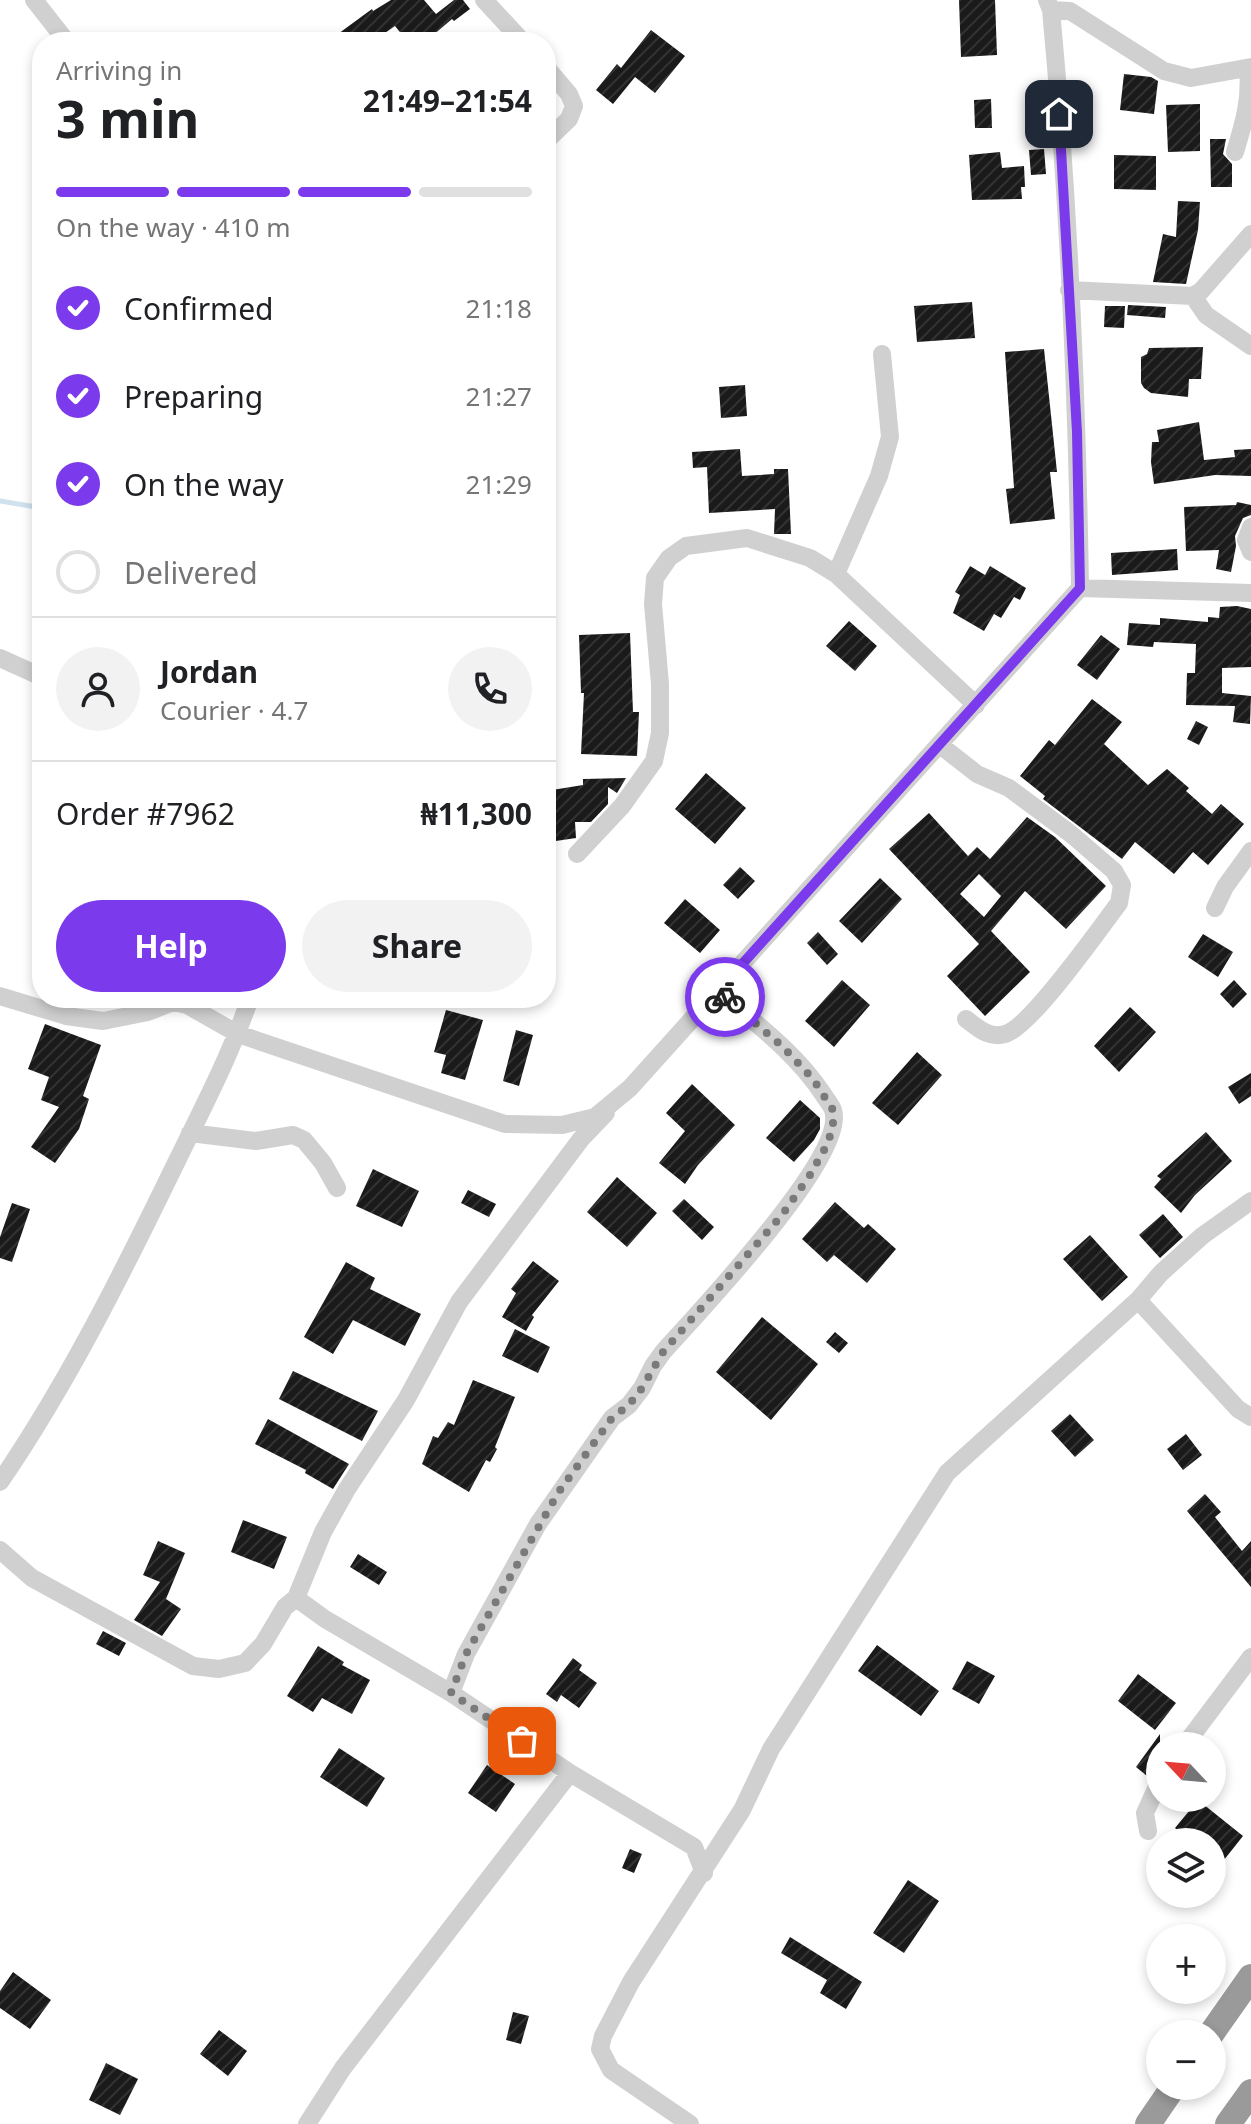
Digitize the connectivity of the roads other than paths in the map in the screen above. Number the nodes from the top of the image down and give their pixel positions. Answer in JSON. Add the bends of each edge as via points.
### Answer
{"nodes":[{"id":1,"x":34,"y":0,"type":"edge"},
{"id":2,"x":484,"y":0,"type":"edge"},
{"id":3,"x":1049,"y":5,"type":"edge"},
{"id":4,"x":59,"y":32,"type":"edge"},
{"id":5,"x":514,"y":32,"type":"edge"},
{"id":6,"x":1249,"y":68,"type":"edge"},
{"id":7,"x":556,"y":79,"type":"edge"},
{"id":8,"x":556,"y":131,"type":"edge"},
{"id":9,"x":1235,"y":152,"type":"dead end"},
{"id":10,"x":1251,"y":234,"type":"edge"},
{"id":11,"x":1069,"y":290,"type":"junction"},
{"id":12,"x":1193,"y":296,"type":"junction"},
{"id":13,"x":1251,"y":346,"type":"edge"},
{"id":14,"x":882,"y":354,"type":"dead end"},
{"id":15,"x":1251,"y":527,"type":"edge"},
{"id":16,"x":1251,"y":552,"type":"edge"},
{"id":17,"x":836,"y":574,"type":"junction"},
{"id":18,"x":1080,"y":588,"type":"junction"},
{"id":19,"x":1251,"y":593,"type":"edge"},
{"id":20,"x":0,"y":658,"type":"edge"},
{"id":21,"x":32,"y":672,"type":"edge"},
{"id":22,"x":976,"y":705,"type":"junction"},
{"id":23,"x":940,"y":745,"type":"junction"},
{"id":24,"x":1251,"y":851,"type":"edge"},
{"id":25,"x":577,"y":854,"type":"dead end"},
{"id":26,"x":1215,"y":908,"type":"dead end"},
{"id":27,"x":718,"y":991,"type":"junction"},
{"id":28,"x":0,"y":996,"type":"edge"},
{"id":29,"x":32,"y":1006,"type":"edge"},
{"id":30,"x":40,"y":1008,"type":"edge"},
{"id":31,"x":135,"y":1008,"type":"edge"},
{"id":32,"x":192,"y":1008,"type":"edge"},
{"id":33,"x":247,"y":1008,"type":"edge"},
{"id":34,"x":966,"y":1019,"type":"dead end"},
{"id":35,"x":238,"y":1034,"type":"junction"},
{"id":36,"x":630,"y":1088,"type":"junction"},
{"id":37,"x":190,"y":1133,"type":"junction"},
{"id":38,"x":337,"y":1188,"type":"dead end"},
{"id":39,"x":1251,"y":1201,"type":"edge"},
{"id":40,"x":1138,"y":1300,"type":"junction"},
{"id":41,"x":1251,"y":1417,"type":"edge"},
{"id":42,"x":7,"y":1461,"type":"edge"},
{"id":43,"x":0,"y":1482,"type":"edge"},
{"id":44,"x":0,"y":1550,"type":"edge"},
{"id":45,"x":296,"y":1598,"type":"junction"},
{"id":46,"x":1251,"y":1657,"type":"edge"},
{"id":47,"x":451,"y":1693,"type":"junction"},
{"id":48,"x":1195,"y":1732,"type":"edge"},
{"id":49,"x":570,"y":1773,"type":"junction"},
{"id":50,"x":721,"y":1842,"type":"junction"},
{"id":51,"x":694,"y":1847,"type":"junction"},
{"id":52,"x":704,"y":1873,"type":"junction"},
{"id":53,"x":1251,"y":1977,"type":"edge"},
{"id":54,"x":1221,"y":2020,"type":"edge"},
{"id":55,"x":1251,"y":2092,"type":"edge"},
{"id":56,"x":1164,"y":2100,"type":"edge"},
{"id":57,"x":307,"y":2124,"type":"edge"},
{"id":58,"x":690,"y":2124,"type":"edge"},
{"id":59,"x":1148,"y":2124,"type":"edge"},
{"id":60,"x":1228,"y":2124,"type":"edge"}],
"edges":[{"from":1,"to":4,"type":"street"},
{"from":2,"to":5,"type":"street"},
{"from":3,"to":6,"type":"street","via":[[1070,11],[1164,71],[1191,78]]},
{"from":3,"to":11,"type":"street"},
{"from":6,"to":9,"type":"street","via":[[1246,117]]},
{"from":7,"to":8,"type":"street","via":[[574,106]]},
{"from":10,"to":12,"type":"street"},
{"from":11,"to":12,"type":"street"},
{"from":11,"to":18,"type":"street"},
{"from":12,"to":13,"type":"street","via":[[1206,315]]},
{"from":14,"to":17,"type":"street","via":[[890,437],[879,476]]},
{"from":15,"to":16,"type":"street","via":[[1246,540]]},
{"from":17,"to":22,"type":"street"},
{"from":17,"to":25,"type":"street","via":[[810,558],[747,538],[686,546],[669,558],[655,578],[653,604],[660,684],[654,761],[622,806]]},
{"from":18,"to":19,"type":"street"},
{"from":18,"to":22,"type":"street"},
{"from":20,"to":21,"type":"street"},
{"from":22,"to":23,"type":"street"},
{"from":23,"to":27,"type":"street"},
{"from":23,"to":34,"type":"street","via":[[1071,834],[1114,871],[1122,885],[1119,903],[1027,1019],[1006,1034],[986,1034]]},
{"from":24,"to":26,"type":"street"},
{"from":27,"to":36,"type":"street"},
{"from":27,"to":47,"type":"street","via":[[813,1079],[833,1110],[828,1143],[782,1215],[663,1352],[642,1388],[612,1418],[558,1493],[466,1654]]},
{"from":28,"to":29,"type":"street"},
{"from":30,"to":31,"type":"street","via":[[103,1021]]},
{"from":32,"to":35,"type":"street"},
{"from":33,"to":35,"type":"street"},
{"from":35,"to":36,"type":"street","via":[[505,1124],[562,1125],[595,1117]]},
{"from":35,"to":37,"type":"street"},
{"from":36,"to":45,"type":"street","via":[[581,1139],[459,1302],[406,1400],[323,1532]]},
{"from":37,"to":38,"type":"street","via":[[256,1141],[293,1135],[304,1140]]},
{"from":37,"to":42,"type":"street","via":[[69,1371]]},
{"from":39,"to":40,"type":"street","via":[[1202,1236]]},
{"from":40,"to":41,"type":"street"},
{"from":40,"to":50,"type":"street","via":[[947,1473],[771,1749]]},
{"from":42,"to":43,"type":"street"},
{"from":44,"to":45,"type":"street","via":[[32,1578],[193,1666],[219,1669],[245,1663]]},
{"from":45,"to":47,"type":"street"},
{"from":46,"to":48,"type":"street"},
{"from":47,"to":49,"type":"street"},
{"from":49,"to":51,"type":"street"},
{"from":49,"to":57,"type":"street","via":[[343,2068]]},
{"from":50,"to":51,"type":"street"},
{"from":50,"to":52,"type":"street"},
{"from":51,"to":52,"type":"street"},
{"from":52,"to":58,"type":"street","via":[[631,1982],[600,2049],[611,2070]]},
{"from":53,"to":54,"type":"highway"},
{"from":55,"to":60,"type":"highway"},
{"from":56,"to":59,"type":"highway"}]}
